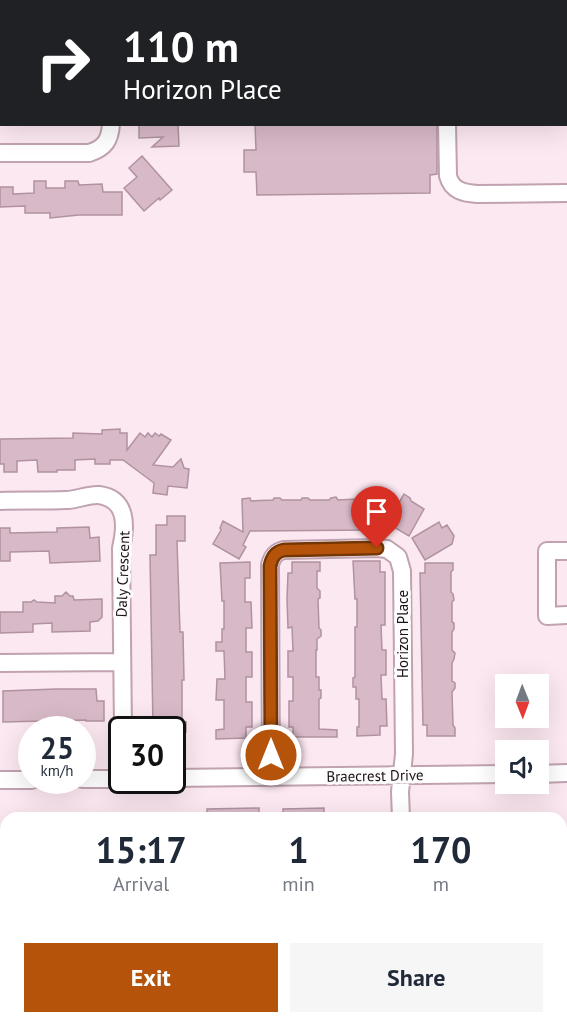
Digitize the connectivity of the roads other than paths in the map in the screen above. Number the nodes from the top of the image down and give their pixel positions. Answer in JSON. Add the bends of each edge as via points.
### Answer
{"nodes":[{"id":1,"x":111,"y":126,"type":"edge"},
{"id":2,"x":447,"y":126,"type":"edge"},
{"id":3,"x":0,"y":153,"type":"edge"},
{"id":4,"x":567,"y":193,"type":"edge"},
{"id":5,"x":0,"y":501,"type":"edge"},
{"id":6,"x":567,"y":551,"type":"edge"},
{"id":7,"x":567,"y":615,"type":"edge"},
{"id":8,"x":122,"y":662,"type":"junction"},
{"id":9,"x":0,"y":663,"type":"edge"},
{"id":10,"x":123,"y":716,"type":"edge"},
{"id":11,"x":567,"y":773,"type":"edge"},
{"id":12,"x":495,"y":774,"type":"edge"},
{"id":13,"x":549,"y":774,"type":"edge"},
{"id":14,"x":403,"y":776,"type":"junction"},
{"id":15,"x":271,"y":777,"type":"junction"},
{"id":16,"x":186,"y":778,"type":"edge"},
{"id":17,"x":0,"y":780,"type":"edge"},
{"id":18,"x":18,"y":780,"type":"edge"},
{"id":19,"x":400,"y":812,"type":"edge"}],
"edges":[{"from":1,"to":3,"type":"street","via":[[109,140],[89,153]]},
{"from":2,"to":4,"type":"street","via":[[448,176],[456,189],[468,194]]},
{"from":5,"to":8,"type":"street","name":"Daly Crescent","via":[[70,500],[99,495],[119,506],[125,524],[121,548]]},
{"from":6,"to":7,"type":"street","via":[[547,551],[547,616]]},
{"from":8,"to":9,"type":"street"},
{"from":8,"to":10,"type":"street","name":"Daly Crescent"},
{"from":11,"to":13,"type":"street"},
{"from":12,"to":14,"type":"street","name":"Braecrest Drive"},
{"from":14,"to":15,"type":"street","name":"Braecrest Drive"},
{"from":14,"to":15,"type":"street","name":"Horizon Place","via":[[401,562],[395,553],[377,548],[284,550],[272,559]]},
{"from":14,"to":19,"type":"street"},
{"from":15,"to":16,"type":"street","name":"Braecrest Drive"},
{"from":17,"to":18,"type":"street"}]}
